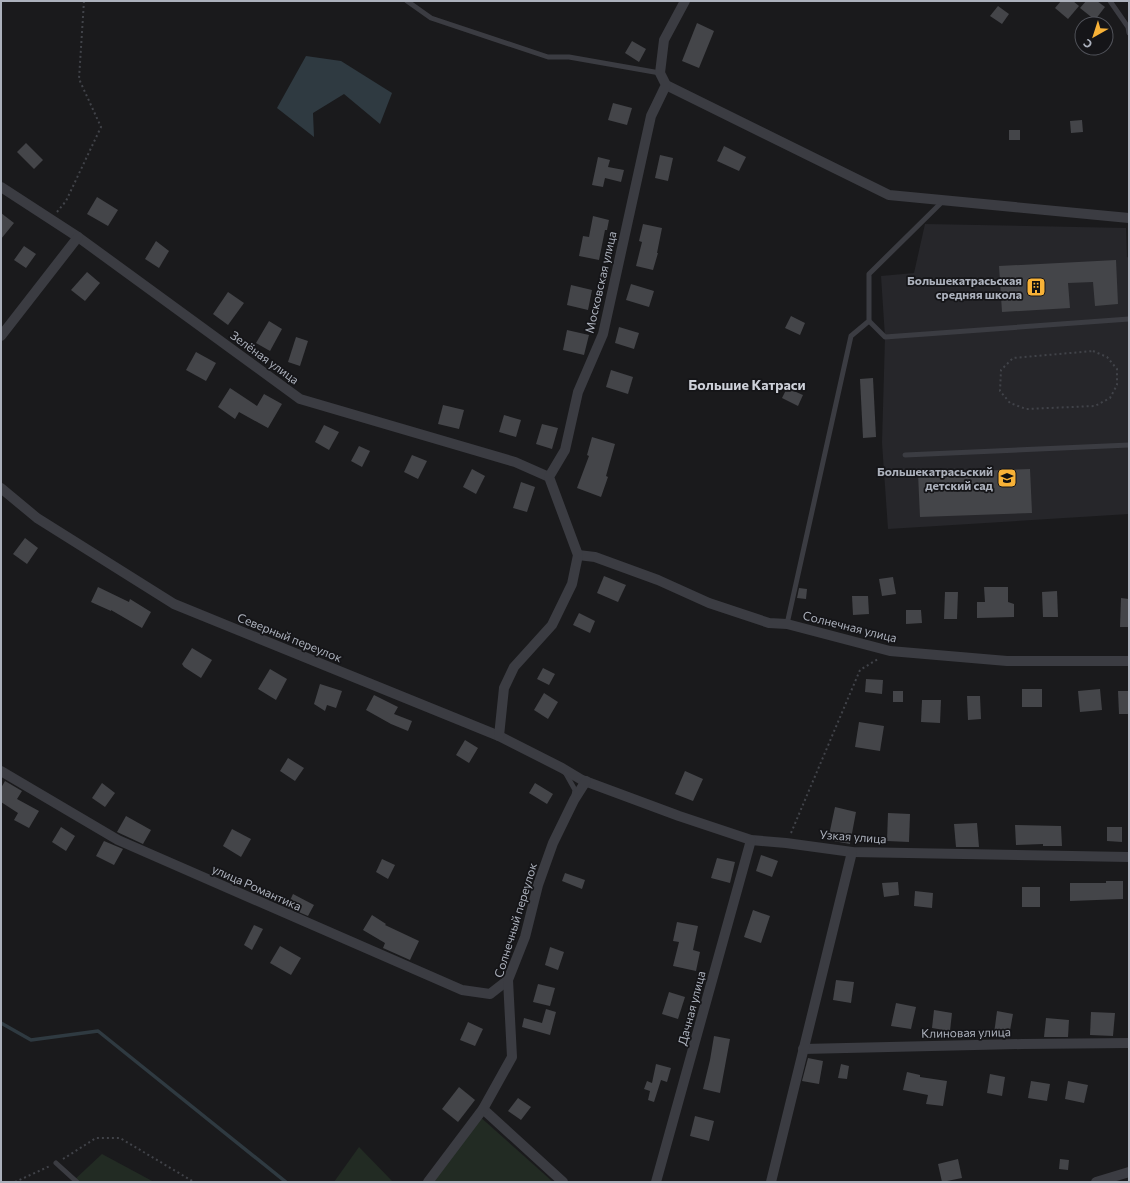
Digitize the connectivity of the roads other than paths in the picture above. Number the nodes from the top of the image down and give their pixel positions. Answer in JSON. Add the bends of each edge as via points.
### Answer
{"nodes":[{"id":1,"x":407,"y":1,"type":"edge"},
{"id":2,"x":685,"y":1,"type":"edge"},
{"id":3,"x":1110,"y":1,"type":"edge"},
{"id":4,"x":1129,"y":33,"type":"edge"},
{"id":5,"x":660,"y":73,"type":"junction"},
{"id":6,"x":666,"y":85,"type":"junction"},
{"id":7,"x":1,"y":187,"type":"edge"},
{"id":8,"x":944,"y":201,"type":"junction"},
{"id":9,"x":1129,"y":218,"type":"edge"},
{"id":10,"x":78,"y":237,"type":"junction"},
{"id":11,"x":1129,"y":319,"type":"edge"},
{"id":12,"x":869,"y":321,"type":"junction"},
{"id":13,"x":1,"y":336,"type":"edge"},
{"id":14,"x":1129,"y":445,"type":"edge"},
{"id":15,"x":905,"y":455,"type":"dead end"},
{"id":16,"x":549,"y":476,"type":"junction"},
{"id":17,"x":1,"y":488,"type":"edge"},
{"id":18,"x":578,"y":555,"type":"junction"},
{"id":19,"x":788,"y":624,"type":"junction"},
{"id":20,"x":1129,"y":661,"type":"edge"},
{"id":21,"x":499,"y":736,"type":"junction"},
{"id":22,"x":562,"y":768,"type":"junction"},
{"id":23,"x":1,"y":771,"type":"edge"},
{"id":24,"x":586,"y":781,"type":"junction"},
{"id":25,"x":574,"y":800,"type":"junction"},
{"id":26,"x":751,"y":840,"type":"junction"},
{"id":27,"x":852,"y":852,"type":"junction"},
{"id":28,"x":1129,"y":857,"type":"edge"},
{"id":29,"x":508,"y":980,"type":"junction"},
{"id":30,"x":1129,"y":1043,"type":"edge"},
{"id":31,"x":804,"y":1049,"type":"junction"},
{"id":32,"x":481,"y":1112,"type":"junction"},
{"id":33,"x":56,"y":1163,"type":"road end"},
{"id":34,"x":1129,"y":1172,"type":"edge"},
{"id":35,"x":77,"y":1182,"type":"edge"},
{"id":36,"x":428,"y":1182,"type":"edge"},
{"id":37,"x":563,"y":1182,"type":"edge"},
{"id":38,"x":656,"y":1182,"type":"edge"},
{"id":39,"x":771,"y":1182,"type":"edge"},
{"id":40,"x":1096,"y":1182,"type":"edge"}],
"edges":[{"from":1,"to":5,"type":"lane","via":[[431,18],[548,57],[569,57]]},
{"from":2,"to":5,"type":"street","via":[[664,40]]},
{"from":3,"to":4,"type":"lane","via":[[1128,26]]},
{"from":5,"to":6,"type":"street"},
{"from":6,"to":8,"type":"street","via":[[889,195]]},
{"from":6,"to":16,"type":"street","name":"Московская улица","via":[[651,116],[602,334],[578,392],[565,450]]},
{"from":7,"to":10,"type":"street","name":"Зелёная улица"},
{"from":8,"to":9,"type":"street"},
{"from":8,"to":12,"type":"lane","via":[[869,274]]},
{"from":10,"to":13,"type":"street"},
{"from":10,"to":16,"type":"street","name":"Зелёная улица","via":[[300,399],[515,462]]},
{"from":11,"to":12,"type":"lane","via":[[885,336]]},
{"from":12,"to":19,"type":"lane","via":[[851,336]]},
{"from":14,"to":15,"type":"lane"},
{"from":16,"to":18,"type":"street"},
{"from":17,"to":21,"type":"street","name":"Северный переулок","via":[[37,518],[174,604]]},
{"from":18,"to":19,"type":"street","name":"Солнечная улица","via":[[595,557],[658,580],[709,603],[769,623]]},
{"from":18,"to":21,"type":"street","via":[[572,584],[552,625],[514,667],[504,688]]},
{"from":19,"to":20,"type":"street","name":"Солнечная улица","via":[[890,651],[1007,661]]},
{"from":21,"to":22,"type":"street","name":"Северный переулок"},
{"from":22,"to":24,"type":"street","name":"Северный переулок"},
{"from":22,"to":25,"type":"lane","via":[[575,790]]},
{"from":23,"to":29,"type":"street","name":"улица Романтика","via":[[118,840],[462,990],[490,994]]},
{"from":24,"to":25,"type":"street","name":"Солнечный переулок"},
{"from":24,"to":26,"type":"street","name":"Узкая улица"},
{"from":25,"to":29,"type":"street","name":"Солнечный переулок","via":[[553,843],[538,885],[525,937]]},
{"from":26,"to":27,"type":"street","name":"Узкая улица"},
{"from":26,"to":38,"type":"street","name":"Дачная улица"},
{"from":27,"to":28,"type":"street","name":"Узкая улица"},
{"from":27,"to":31,"type":"street"},
{"from":29,"to":32,"type":"street","name":"Солнечный переулок","via":[[512,1057]]},
{"from":30,"to":31,"type":"street","name":"Клиновая улица"},
{"from":31,"to":39,"type":"street"},
{"from":32,"to":36,"type":"street","name":"Солнечный переулок"},
{"from":32,"to":37,"type":"street"},
{"from":33,"to":35,"type":"lane"},
{"from":34,"to":40,"type":"street"}]}
